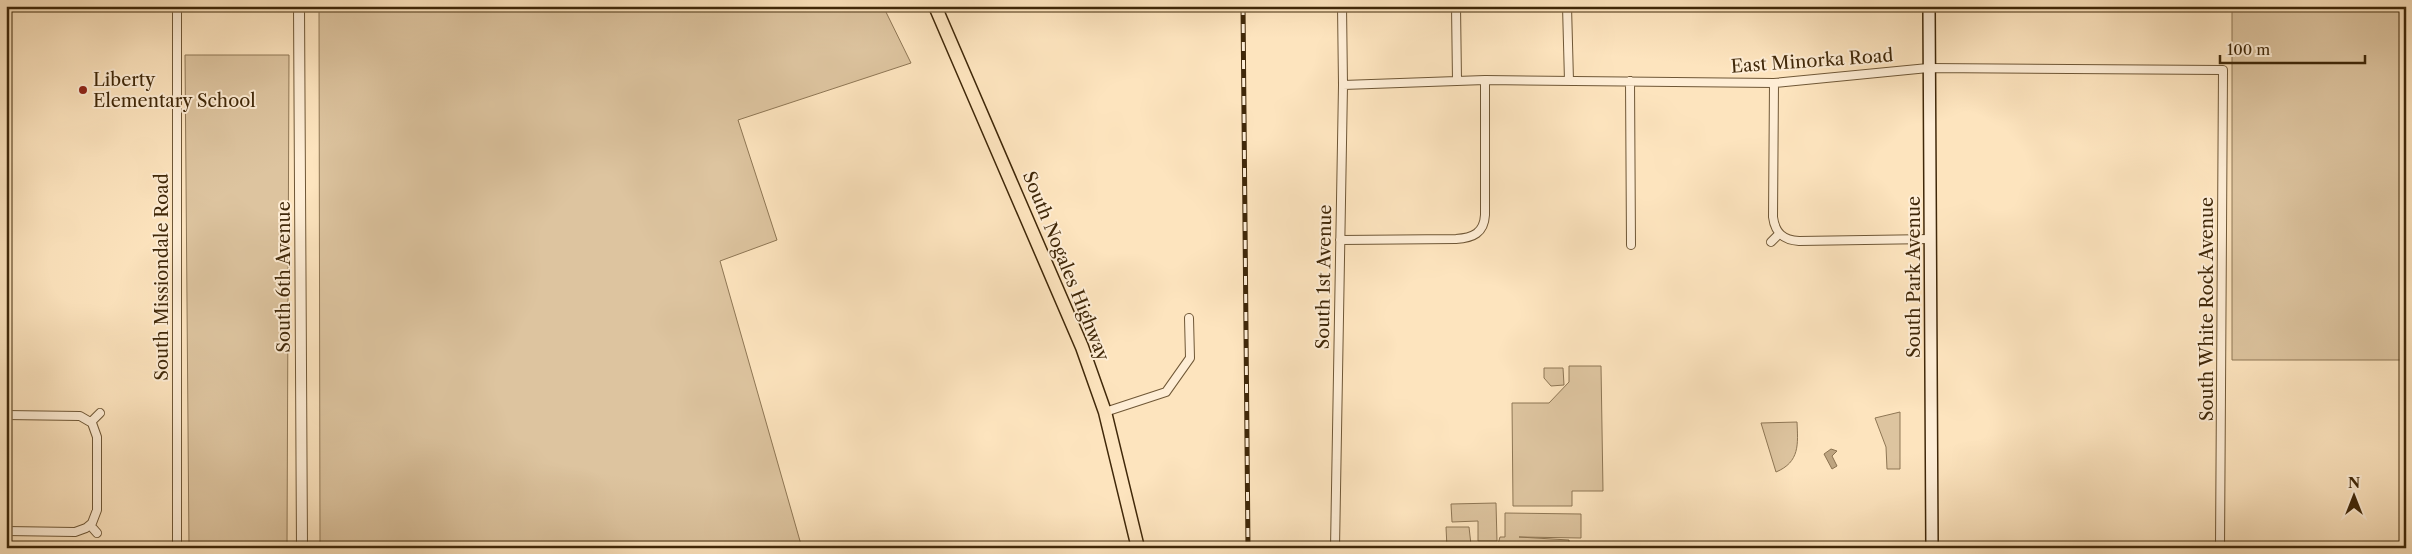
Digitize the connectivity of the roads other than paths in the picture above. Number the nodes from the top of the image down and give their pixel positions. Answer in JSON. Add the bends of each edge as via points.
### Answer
{"nodes":[{"id":1,"x":177,"y":6,"type":"edge"},
{"id":2,"x":299,"y":6,"type":"edge"},
{"id":3,"x":935,"y":6,"type":"edge"},
{"id":4,"x":1342,"y":6,"type":"edge"},
{"id":5,"x":1456,"y":6,"type":"edge"},
{"id":6,"x":1567,"y":6,"type":"edge"},
{"id":7,"x":1929,"y":6,"type":"edge"},
{"id":8,"x":1928,"y":68,"type":"junction"},
{"id":9,"x":2223,"y":70,"type":"joint"},
{"id":10,"x":1485,"y":80,"type":"junction"},
{"id":11,"x":1457,"y":81,"type":"junction"},
{"id":12,"x":1569,"y":81,"type":"junction"},
{"id":13,"x":1630,"y":81,"type":"junction"},
{"id":14,"x":1774,"y":83,"type":"junction"},
{"id":15,"x":1343,"y":85,"type":"junction"},
{"id":16,"x":1779,"y":233,"type":"junction"},
{"id":17,"x":1478,"y":234,"type":"junction"},
{"id":18,"x":1931,"y":239,"type":"junction"},
{"id":19,"x":1340,"y":240,"type":"junction"},
{"id":20,"x":1484,"y":241,"type":"dead end"},
{"id":21,"x":1771,"y":242,"type":"dead end"},
{"id":22,"x":1630,"y":245,"type":"dead end"},
{"id":23,"x":1189,"y":318,"type":"dead end"},
{"id":24,"x":1105,"y":412,"type":"junction"},
{"id":25,"x":100,"y":413,"type":"dead end"},
{"id":26,"x":6,"y":416,"type":"edge"},
{"id":27,"x":91,"y":423,"type":"junction"},
{"id":28,"x":90,"y":525,"type":"junction"},
{"id":29,"x":6,"y":531,"type":"edge"},
{"id":30,"x":97,"y":534,"type":"dead end"},
{"id":31,"x":177,"y":548,"type":"edge"},
{"id":32,"x":302,"y":548,"type":"edge"},
{"id":33,"x":1138,"y":548,"type":"edge"},
{"id":34,"x":1335,"y":548,"type":"edge"},
{"id":35,"x":1932,"y":548,"type":"edge"},
{"id":36,"x":2220,"y":548,"type":"edge"}],
"edges":[{"from":1,"to":31,"type":"street","name":"South Missiondale Road"},
{"from":2,"to":32,"type":"street","name":"South 6th Avenue"},
{"from":3,"to":24,"type":"main road","name":"South Nogales Highway","via":[[1056,284]]},
{"from":4,"to":15,"type":"street","name":"South 1st Avenue"},
{"from":5,"to":11,"type":"street"},
{"from":6,"to":12,"type":"street"},
{"from":7,"to":8,"type":"main road","name":"South Park Avenue"},
{"from":8,"to":9,"type":"street","name":"East Minorka Road"},
{"from":8,"to":14,"type":"street","name":"East Minorka Road"},
{"from":8,"to":18,"type":"main road","name":"South Park Avenue"},
{"from":9,"to":36,"type":"street","name":"South White Rock Avenue"},
{"from":10,"to":11,"type":"street","name":"East Minorka Road"},
{"from":10,"to":12,"type":"street","name":"East Minorka Road"},
{"from":10,"to":17,"type":"street","via":[[1484,223]]},
{"from":11,"to":15,"type":"street","name":"East Minorka Road"},
{"from":12,"to":13,"type":"street","name":"East Minorka Road"},
{"from":13,"to":14,"type":"street","name":"East Minorka Road"},
{"from":13,"to":22,"type":"street"},
{"from":14,"to":16,"type":"street","via":[[1773,217]]},
{"from":15,"to":19,"type":"street","name":"South 1st Avenue"},
{"from":16,"to":18,"type":"street","via":[[1787,239],[1799,241]]},
{"from":16,"to":21,"type":"street"},
{"from":17,"to":19,"type":"street","via":[[1456,240]]},
{"from":17,"to":20,"type":"street"},
{"from":18,"to":35,"type":"main road","name":"South Park Avenue"},
{"from":19,"to":34,"type":"street","name":"South 1st Avenue"},
{"from":23,"to":24,"type":"street","via":[[1190,358],[1166,392]]},
{"from":24,"to":33,"type":"main road","name":"South Nogales Highway"},
{"from":25,"to":27,"type":"street"},
{"from":26,"to":27,"type":"street","via":[[80,416]]},
{"from":27,"to":28,"type":"street","via":[[97,437],[97,510]]},
{"from":28,"to":29,"type":"street","via":[[75,532]]},
{"from":28,"to":30,"type":"street"}]}
